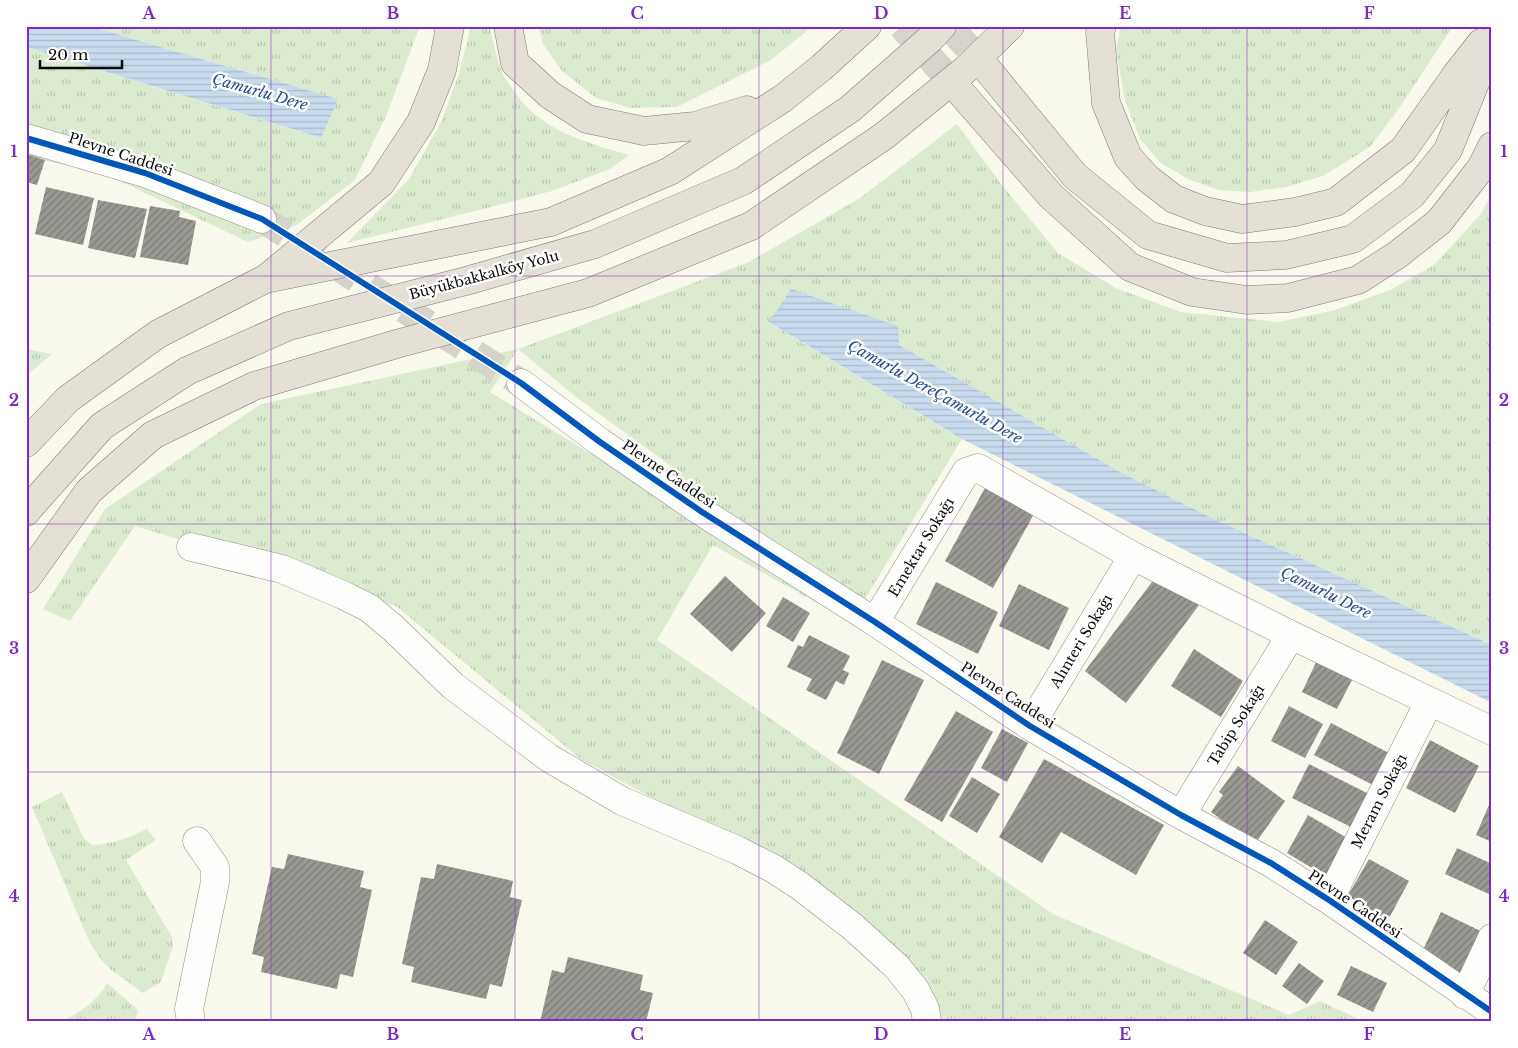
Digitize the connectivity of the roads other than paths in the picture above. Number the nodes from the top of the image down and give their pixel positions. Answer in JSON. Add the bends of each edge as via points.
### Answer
{"nodes":[{"id":1,"x":450,"y":26,"type":"edge"},
{"id":2,"x":508,"y":26,"type":"edge"},
{"id":3,"x":868,"y":26,"type":"edge"},
{"id":4,"x":942,"y":26,"type":"edge"},
{"id":5,"x":1010,"y":26,"type":"edge"},
{"id":6,"x":1102,"y":26,"type":"edge"},
{"id":7,"x":1492,"y":30,"type":"edge"},
{"id":8,"x":1492,"y":41,"type":"edge"},
{"id":9,"x":987,"y":69,"type":"tunnel mouth"},
{"id":10,"x":962,"y":94,"type":"tunnel mouth"},
{"id":11,"x":782,"y":98,"type":"junction"},
{"id":12,"x":26,"y":138,"type":"edge"},
{"id":13,"x":1492,"y":146,"type":"edge"},
{"id":14,"x":262,"y":219,"type":"tunnel mouth"},
{"id":15,"x":265,"y":279,"type":"junction"},
{"id":16,"x":521,"y":383,"type":"tunnel mouth"},
{"id":17,"x":26,"y":443,"type":"edge"},
{"id":18,"x":26,"y":512,"type":"edge"},
{"id":19,"x":191,"y":547,"type":"dead end"},
{"id":20,"x":1133,"y":556,"type":"junction"},
{"id":21,"x":26,"y":579,"type":"edge"},
{"id":22,"x":875,"y":622,"type":"junction"},
{"id":23,"x":1291,"y":635,"type":"junction"},
{"id":24,"x":1428,"y":702,"type":"junction"},
{"id":25,"x":1030,"y":726,"type":"junction"},
{"id":26,"x":1492,"y":731,"type":"edge"},
{"id":27,"x":1180,"y":815,"type":"junction"},
{"id":28,"x":197,"y":841,"type":"dead end"},
{"id":29,"x":1329,"y":900,"type":"junction"},
{"id":30,"x":1492,"y":938,"type":"edge"},
{"id":31,"x":1465,"y":995,"type":"junction"},
{"id":32,"x":1492,"y":1012,"type":"edge"},
{"id":33,"x":191,"y":1022,"type":"edge"},
{"id":34,"x":927,"y":1022,"type":"edge"}],
"edges":[{"from":1,"to":15,"type":"highway","via":[[442,70],[420,122],[381,183]]},
{"from":2,"to":11,"type":"highway","via":[[515,63],[550,94],[588,119],[644,131],[694,126]]},
{"from":3,"to":11,"type":"highway"},
{"from":4,"to":18,"type":"highway","name":"Büyükbakkalköy Yolu","via":[[850,109],[742,181],[595,244],[289,326],[187,371],[102,426]]},
{"from":5,"to":21,"type":"highway","via":[[965,70],[884,136],[750,226],[588,294],[400,343],[254,386],[154,435],[89,491]]},
{"from":6,"to":7,"type":"highway","via":[[1106,104],[1128,157],[1147,178],[1174,199],[1205,211],[1242,219],[1295,212],[1336,202],[1403,150]]},
{"from":8,"to":9,"type":"highway","via":[[1448,150],[1412,195],[1354,239],[1286,255],[1237,258],[1227,258],[1148,235],[1075,176]]},
{"from":10,"to":13,"type":"highway","via":[[1051,196],[1130,267],[1192,292],[1246,300],[1288,298],[1358,280],[1439,222],[1481,168]]},
{"from":11,"to":15,"type":"highway","via":[[670,171],[551,222]]},
{"from":12,"to":14,"type":"street","name":"Plevne Caddesi","via":[[145,173]]},
{"from":15,"to":17,"type":"highway","via":[[158,334],[68,399]]},
{"from":16,"to":22,"type":"street","name":"Plevne Caddesi","via":[[702,512]]},
{"from":19,"to":34,"type":"street","via":[[282,569],[370,608],[454,686],[549,758],[622,801],[737,850],[800,886],[853,927],[897,967],[916,991]]},
{"from":20,"to":22,"type":"street","name":"Emektar Sokağı","via":[[978,468],[966,472]]},
{"from":20,"to":23,"type":"street"},
{"from":20,"to":25,"type":"street","name":"Alınteri Sokağı"},
{"from":22,"to":25,"type":"street","name":"Plevne Caddesi"},
{"from":23,"to":24,"type":"street"},
{"from":23,"to":27,"type":"street","name":"Tabip Sokağı"},
{"from":24,"to":26,"type":"street"},
{"from":24,"to":29,"type":"street","name":"Meram Sokağı"},
{"from":25,"to":27,"type":"street","name":"Plevne Caddesi"},
{"from":27,"to":29,"type":"street","name":"Plevne Caddesi","via":[[1271,863]]},
{"from":28,"to":33,"type":"street","via":[[215,867],[215,882],[189,1009]]},
{"from":29,"to":31,"type":"street","name":"Plevne Caddesi"},
{"from":30,"to":31,"type":"street"},
{"from":31,"to":32,"type":"street","name":"Plevne Caddesi"}]}
